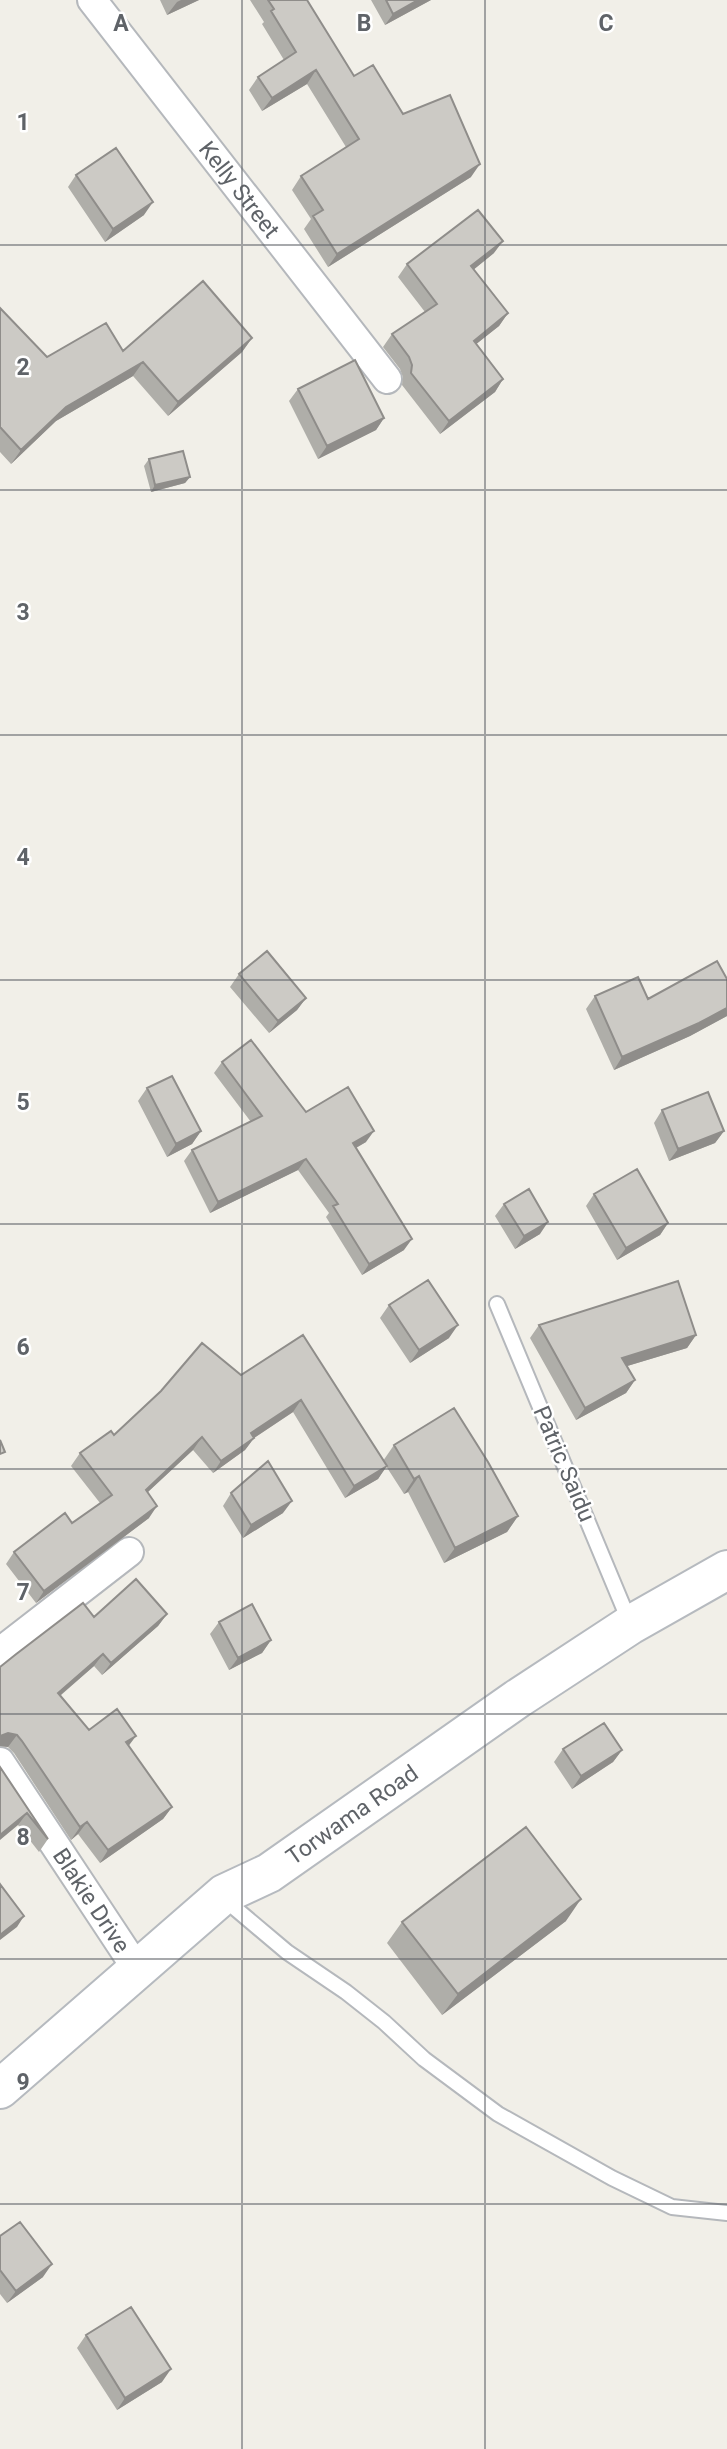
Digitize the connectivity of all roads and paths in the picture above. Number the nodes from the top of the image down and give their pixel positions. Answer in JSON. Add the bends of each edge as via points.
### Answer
{"nodes":[{"id":1,"x":92,"y":0,"type":"edge"},
{"id":2,"x":387,"y":379,"type":"dead end"},
{"id":3,"x":497,"y":1304,"type":"dead end"},
{"id":4,"x":129,"y":1552,"type":"dead end"},
{"id":5,"x":727,"y":1570,"type":"edge"},
{"id":6,"x":630,"y":1625,"type":"junction"},
{"id":7,"x":0,"y":1652,"type":"edge"},
{"id":8,"x":0,"y":1762,"type":"edge"},
{"id":9,"x":224,"y":1894,"type":"junction"},
{"id":10,"x":137,"y":1969,"type":"junction"},
{"id":11,"x":0,"y":2089,"type":"edge"},
{"id":12,"x":727,"y":2213,"type":"edge"}],
"edges":[{"from":1,"to":2,"type":"street","name":"Kelly Street"},
{"from":3,"to":6,"type":"lane","name":"Patric Saidu"},
{"from":4,"to":7,"type":"street"},
{"from":5,"to":6,"type":"main road","name":"Torwama Road"},
{"from":6,"to":9,"type":"main road","name":"Torwama Road","via":[[269,1873]]},
{"from":8,"to":10,"type":"street","name":"Blakie Drive"},
{"from":9,"to":10,"type":"main road","name":"Torwama Road"},
{"from":9,"to":12,"type":"lane","via":[[287,1952],[346,1992],[498,2114],[672,2207]]},
{"from":10,"to":11,"type":"main road","name":"Torwama Road"}]}
